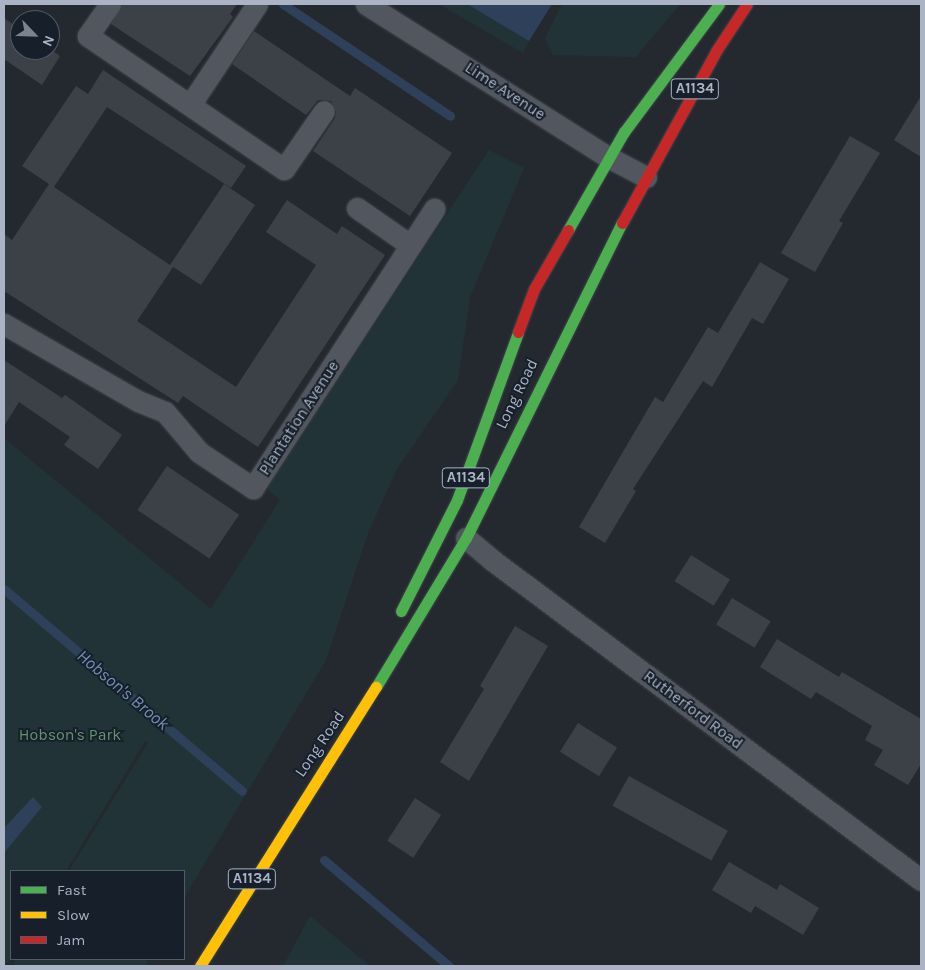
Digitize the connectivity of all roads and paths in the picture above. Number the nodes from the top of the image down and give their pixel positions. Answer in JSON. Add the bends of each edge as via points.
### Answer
{"nodes":[{"id":1,"x":110,"y":4,"type":"edge"},
{"id":2,"x":257,"y":4,"type":"edge"},
{"id":3,"x":366,"y":4,"type":"edge"},
{"id":4,"x":719,"y":4,"type":"edge"},
{"id":5,"x":747,"y":4,"type":"edge"},
{"id":6,"x":190,"y":105,"type":"junction"},
{"id":7,"x":324,"y":111,"type":"dead end"},
{"id":8,"x":608,"y":157,"type":"junction"},
{"id":9,"x":646,"y":177,"type":"junction"},
{"id":10,"x":357,"y":208,"type":"dead end"},
{"id":11,"x":434,"y":209,"type":"dead end"},
{"id":12,"x":410,"y":245,"type":"junction"},
{"id":13,"x":4,"y":324,"type":"edge"},
{"id":14,"x":466,"y":538,"type":"junction"},
{"id":15,"x":395,"y":622,"type":"dead end"},
{"id":16,"x":351,"y":702,"type":"dead end"},
{"id":17,"x":307,"y":792,"type":"junction"},
{"id":18,"x":921,"y":880,"type":"edge"},
{"id":19,"x":200,"y":966,"type":"edge"}],
"edges":[{"from":1,"to":6,"type":"street","via":[[88,36]]},
{"from":2,"to":6,"type":"street"},
{"from":3,"to":8,"type":"street","name":"Lime Avenue"},
{"from":4,"to":8,"type":"main road","name":"Long Road","number":"A1134","via":[[666,72]]},
{"from":5,"to":9,"type":"main road","name":"Long Road","number":"A1134","via":[[716,52]]},
{"from":6,"to":7,"type":"street","via":[[284,169]]},
{"from":8,"to":9,"type":"street","name":"Lime Avenue"},
{"from":8,"to":15,"type":"main road","name":"Long Road","number":"A1134","via":[[534,289],[457,500]]},
{"from":9,"to":14,"type":"main road","name":"Long Road","number":"A1134","via":[[595,271]]},
{"from":10,"to":12,"type":"street"},
{"from":11,"to":12,"type":"street","name":"Plantation Avenue"},
{"from":12,"to":13,"type":"street","name":"Plantation Avenue","via":[[253,488],[199,452],[165,412],[138,401]]},
{"from":14,"to":17,"type":"main road","name":"Long Road","number":"A1134","via":[[360,713]]},
{"from":14,"to":18,"type":"street","name":"Rutherford Road"},
{"from":16,"to":17,"type":"main road","name":"Long Road","number":"A1134"},
{"from":17,"to":19,"type":"main road","name":"Long Road","number":"A1134"}]}
